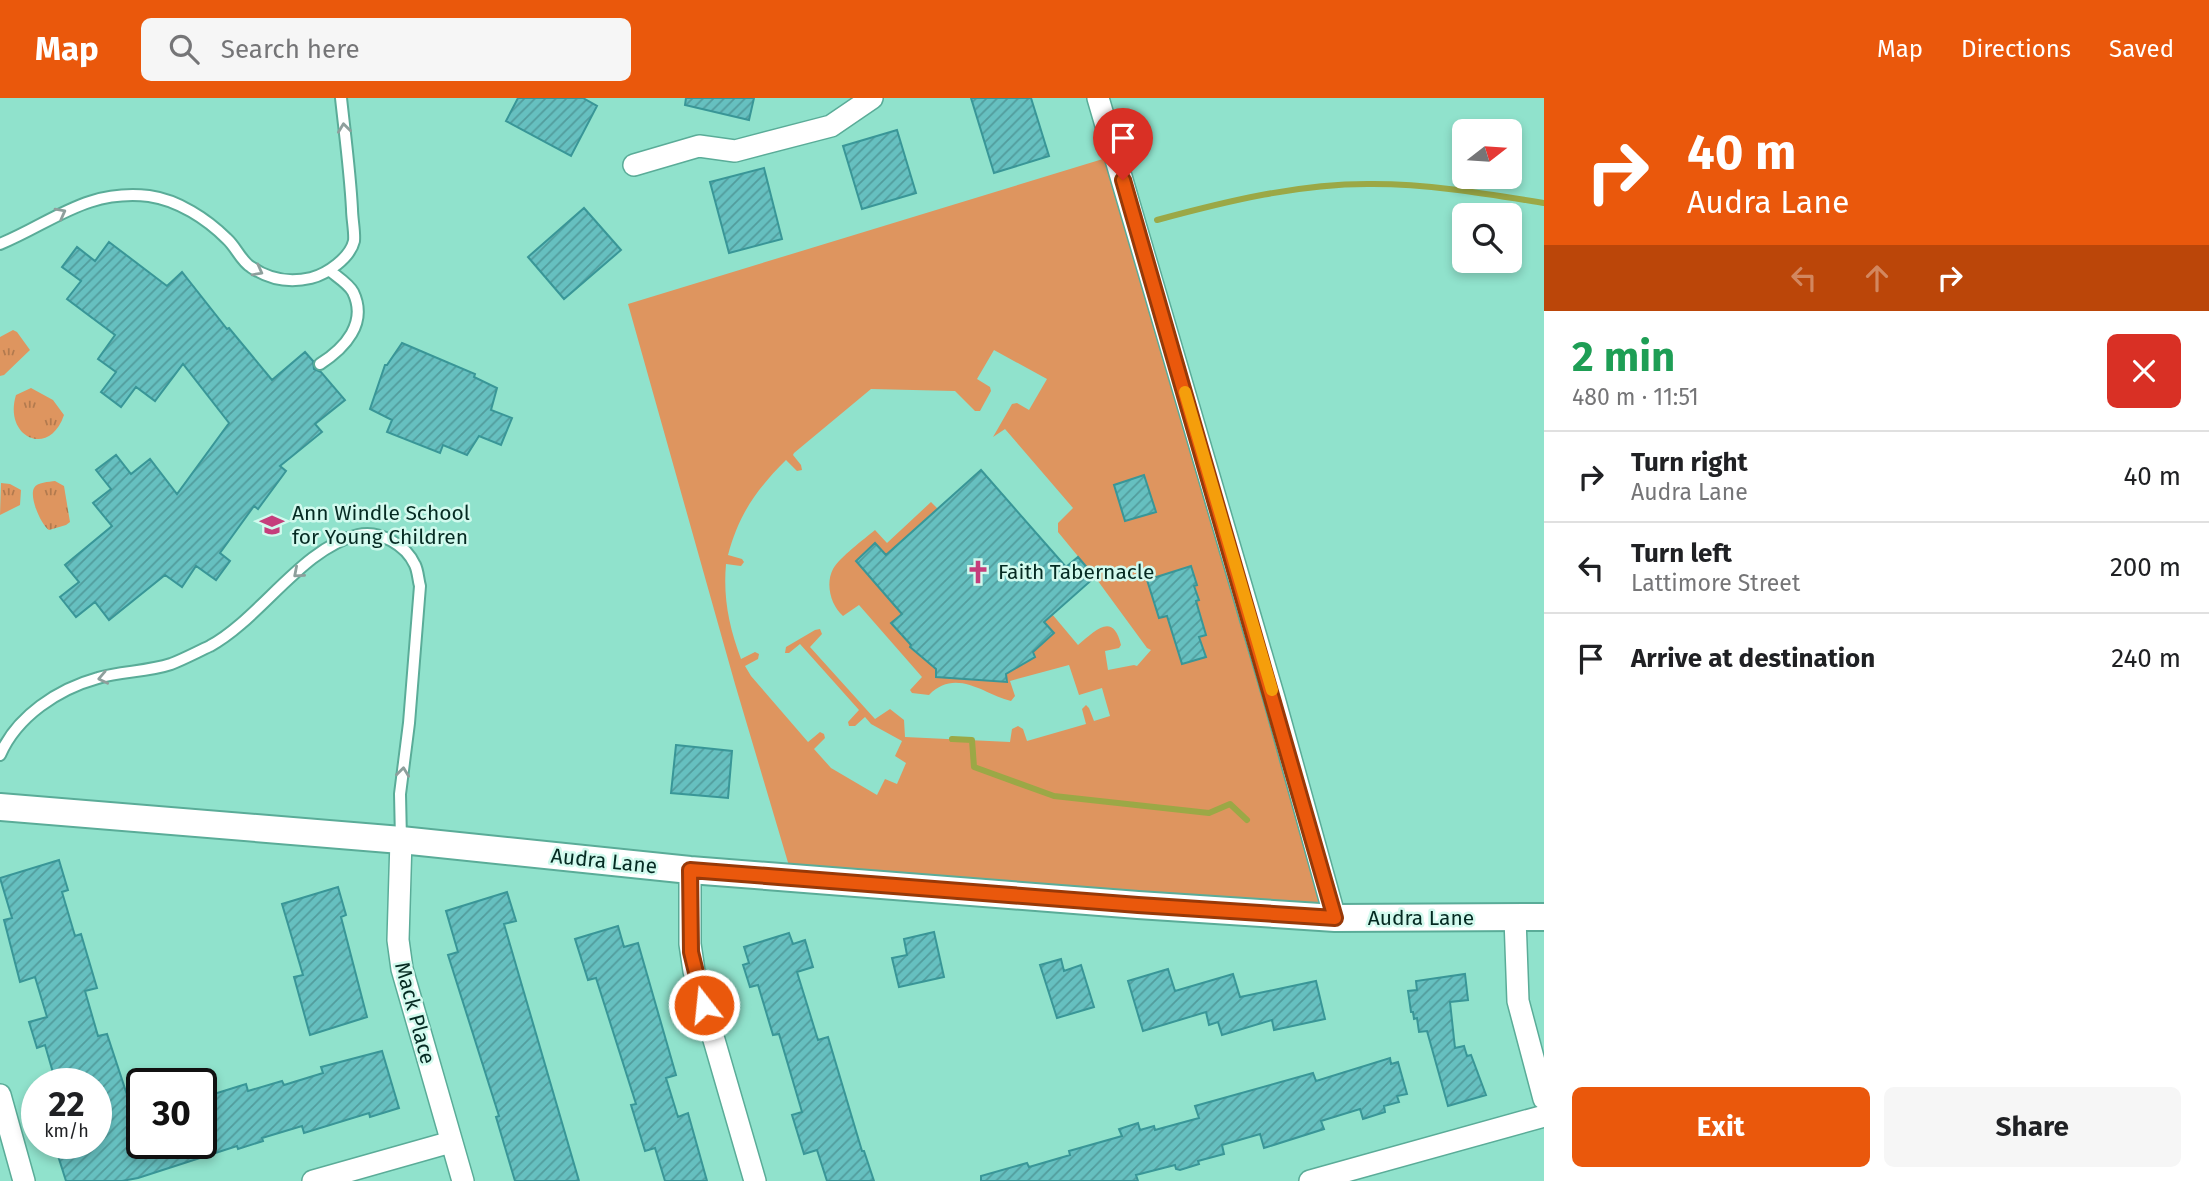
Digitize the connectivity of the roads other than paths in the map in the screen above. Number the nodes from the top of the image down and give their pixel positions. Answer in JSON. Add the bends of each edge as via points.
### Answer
{"nodes":[{"id":1,"x":341,"y":98,"type":"edge"},
{"id":2,"x":872,"y":98,"type":"edge"},
{"id":3,"x":1098,"y":98,"type":"edge"},
{"id":4,"x":634,"y":165,"type":"dead end"},
{"id":5,"x":0,"y":244,"type":"edge"},
{"id":6,"x":329,"y":270,"type":"junction"},
{"id":7,"x":320,"y":364,"type":"dead end"},
{"id":8,"x":0,"y":755,"type":"edge"},
{"id":9,"x":0,"y":807,"type":"edge"},
{"id":10,"x":401,"y":840,"type":"junction"},
{"id":11,"x":690,"y":870,"type":"junction"},
{"id":12,"x":1544,"y":917,"type":"edge"},
{"id":13,"x":1335,"y":918,"type":"junction"},
{"id":14,"x":1515,"y":918,"type":"junction"},
{"id":15,"x":0,"y":1095,"type":"edge"},
{"id":16,"x":1544,"y":1099,"type":"edge"},
{"id":17,"x":1544,"y":1116,"type":"edge"},
{"id":18,"x":451,"y":1142,"type":"junction"},
{"id":19,"x":24,"y":1181,"type":"edge"},
{"id":20,"x":313,"y":1181,"type":"edge"},
{"id":21,"x":463,"y":1181,"type":"edge"},
{"id":22,"x":755,"y":1181,"type":"edge"},
{"id":23,"x":1310,"y":1181,"type":"edge"}],
"edges":[{"from":6,"to":1,"type":"lane","one_way":true,"via":[[354,242]]},
{"from":2,"to":4,"type":"street","via":[[831,126],[735,151],[699,146]]},
{"from":3,"to":13,"type":"street"},
{"from":5,"to":6,"type":"lane","one_way":true,"via":[[75,206],[102,198],[151,196],[200,216],[229,240],[248,266],[273,279],[297,281]]},
{"from":6,"to":7,"type":"lane","via":[[353,290],[359,314],[351,337]]},
{"from":10,"to":8,"type":"lane","one_way":true,"via":[[400,794],[420,586],[415,564],[401,547],[380,534],[360,534],[331,544],[213,644],[170,664],[98,678],[59,694],[27,715]]},
{"from":9,"to":10,"type":"street","name":"Audra Lane"},
{"from":10,"to":11,"type":"street","name":"Audra Lane"},
{"from":10,"to":18,"type":"street","name":"Mack Place","via":[[401,962]]},
{"from":11,"to":13,"type":"street","name":"Audra Lane"},
{"from":11,"to":22,"type":"street","via":[[694,971]]},
{"from":12,"to":14,"type":"street","name":"Audra Lane"},
{"from":13,"to":14,"type":"street","name":"Audra Lane"},
{"from":14,"to":16,"type":"street","via":[[1518,1001]]},
{"from":15,"to":19,"type":"street"},
{"from":17,"to":23,"type":"street"},
{"from":18,"to":20,"type":"street"},
{"from":18,"to":21,"type":"street","name":"Mack Place"}]}
